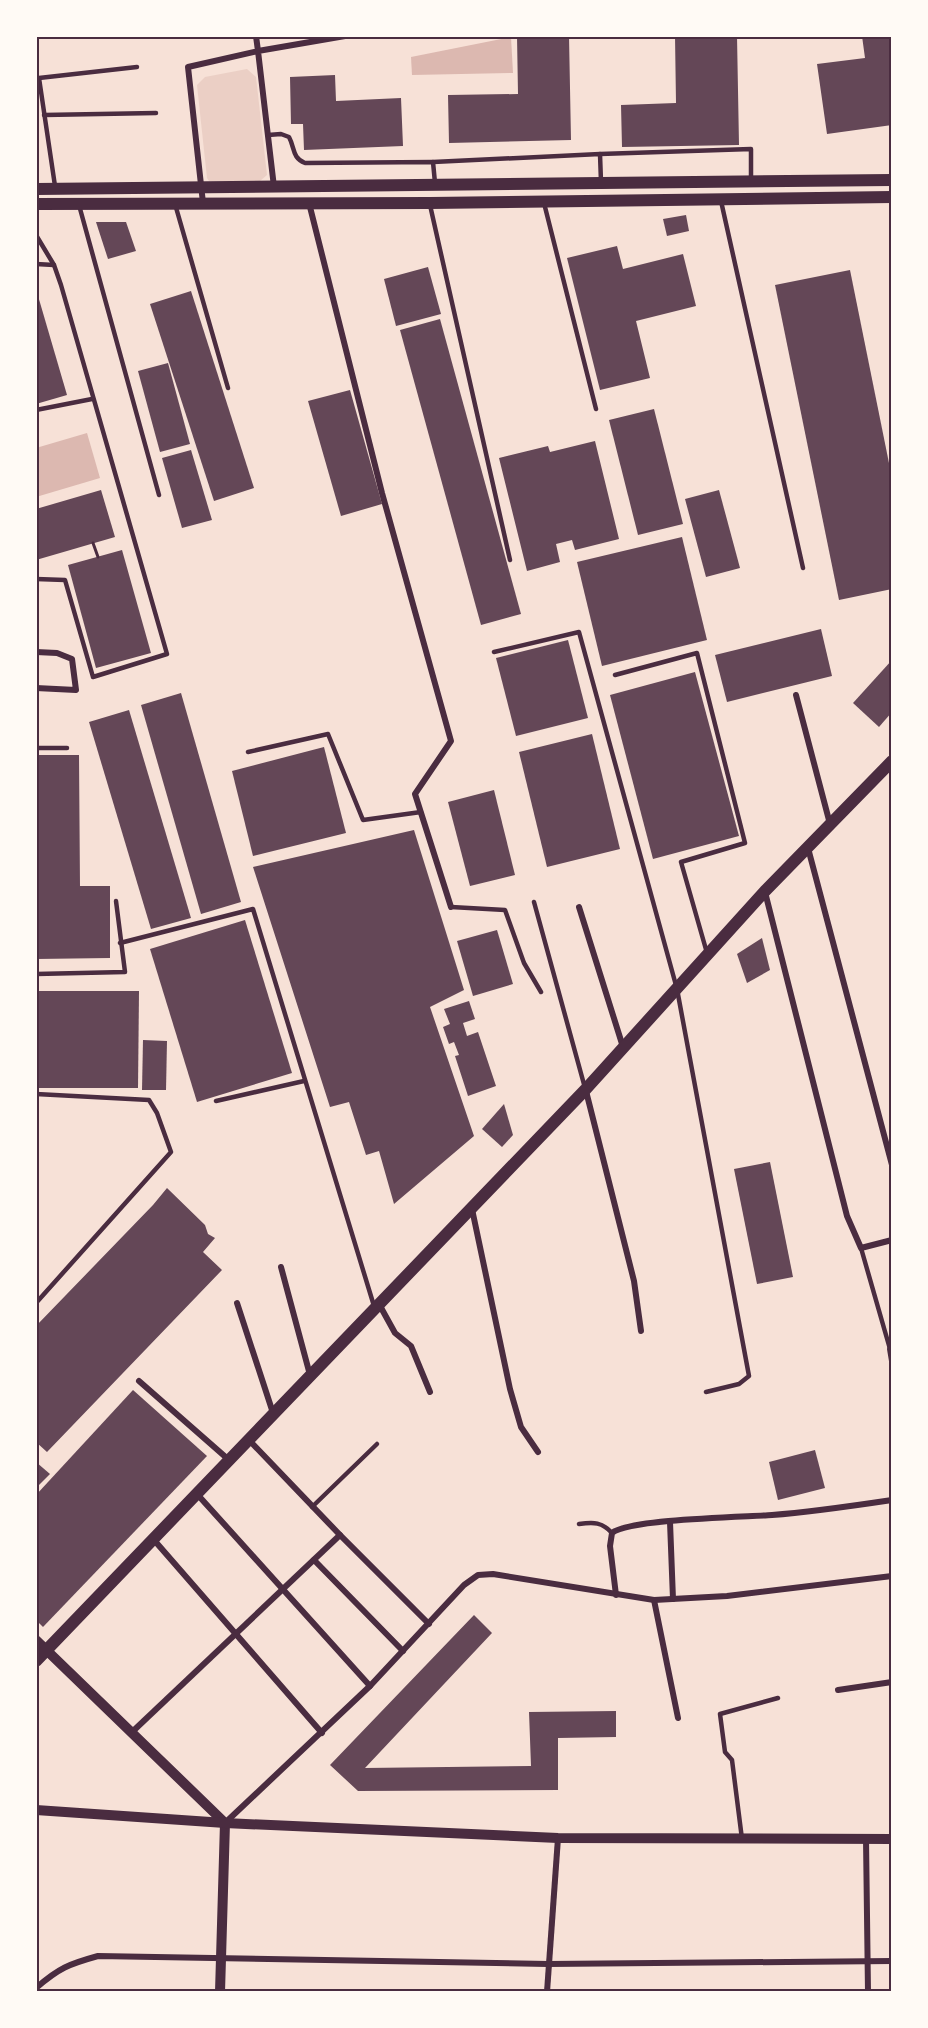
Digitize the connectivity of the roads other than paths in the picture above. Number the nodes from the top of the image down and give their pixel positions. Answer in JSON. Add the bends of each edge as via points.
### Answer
{"nodes":[{"id":1,"x":256,"y":36,"type":"edge"},
{"id":2,"x":345,"y":36,"type":"edge"},
{"id":3,"x":258,"y":51,"type":"junction"},
{"id":4,"x":137,"y":67,"type":"dead end"},
{"id":5,"x":37,"y":78,"type":"edge"},
{"id":6,"x":156,"y":112,"type":"dead end"},
{"id":7,"x":44,"y":115,"type":"junction"},
{"id":8,"x":268,"y":135,"type":"junction"},
{"id":9,"x":600,"y":154,"type":"junction"},
{"id":10,"x":433,"y":162,"type":"junction"},
{"id":11,"x":892,"y":180,"type":"edge"},
{"id":12,"x":751,"y":182,"type":"junction"},
{"id":13,"x":601,"y":183,"type":"junction"},
{"id":14,"x":435,"y":185,"type":"junction"},
{"id":15,"x":274,"y":187,"type":"junction"},
{"id":16,"x":202,"y":188,"type":"junction"},
{"id":17,"x":36,"y":189,"type":"edge"},
{"id":18,"x":56,"y":189,"type":"junction"},
{"id":19,"x":892,"y":197,"type":"edge"},
{"id":20,"x":751,"y":198,"type":"junction"},
{"id":21,"x":720,"y":199,"type":"junction"},
{"id":22,"x":544,"y":201,"type":"junction"},
{"id":23,"x":309,"y":202,"type":"junction"},
{"id":24,"x":430,"y":203,"type":"junction"},
{"id":25,"x":36,"y":204,"type":"edge"},
{"id":26,"x":175,"y":204,"type":"junction"},
{"id":27,"x":204,"y":204,"type":"junction"},
{"id":28,"x":79,"y":205,"type":"junction"},
{"id":29,"x":36,"y":235,"type":"edge"},
{"id":30,"x":36,"y":264,"type":"edge"},
{"id":31,"x":54,"y":265,"type":"junction"},
{"id":32,"x":228,"y":388,"type":"dead end"},
{"id":33,"x":92,"y":399,"type":"junction"},
{"id":34,"x":596,"y":409,"type":"dead end"},
{"id":35,"x":36,"y":410,"type":"edge"},
{"id":36,"x":159,"y":495,"type":"dead end"},
{"id":37,"x":510,"y":560,"type":"dead end"},
{"id":38,"x":803,"y":568,"type":"dead end"},
{"id":39,"x":36,"y":579,"type":"edge"},
{"id":40,"x":36,"y":652,"type":"edge"},
{"id":41,"x":494,"y":652,"type":"dead end"},
{"id":42,"x":615,"y":675,"type":"dead end"},
{"id":43,"x":36,"y":688,"type":"edge"},
{"id":44,"x":796,"y":695,"type":"dead end"},
{"id":45,"x":36,"y":748,"type":"edge"},
{"id":46,"x":67,"y":748,"type":"dead end"},
{"id":47,"x":248,"y":752,"type":"dead end"},
{"id":48,"x":892,"y":761,"type":"edge"},
{"id":49,"x":421,"y":812,"type":"junction"},
{"id":50,"x":830,"y":825,"type":"junction"},
{"id":51,"x":807,"y":848,"type":"junction"},
{"id":52,"x":765,"y":891,"type":"junction"},
{"id":53,"x":116,"y":901,"type":"dead end"},
{"id":54,"x":534,"y":902,"type":"dead end"},
{"id":55,"x":451,"y":907,"type":"joint"},
{"id":56,"x":579,"y":908,"type":"dead end"},
{"id":57,"x":120,"y":943,"type":"junction"},
{"id":58,"x":707,"y":956,"type":"junction"},
{"id":59,"x":36,"y":974,"type":"edge"},
{"id":60,"x":677,"y":989,"type":"junction"},
{"id":61,"x":541,"y":992,"type":"dead end"},
{"id":62,"x":624,"y":1047,"type":"junction"},
{"id":63,"x":304,"y":1082,"type":"junction"},
{"id":64,"x":585,"y":1090,"type":"junction"},
{"id":65,"x":36,"y":1094,"type":"edge"},
{"id":66,"x":216,"y":1101,"type":"dead end"},
{"id":67,"x":892,"y":1165,"type":"edge"},
{"id":68,"x":472,"y":1208,"type":"junction"},
{"id":69,"x":892,"y":1240,"type":"edge"},
{"id":70,"x":861,"y":1248,"type":"junction"},
{"id":71,"x":281,"y":1267,"type":"dead end"},
{"id":72,"x":36,"y":1303,"type":"edge"},
{"id":73,"x":237,"y":1303,"type":"dead end"},
{"id":74,"x":377,"y":1306,"type":"junction"},
{"id":75,"x":641,"y":1331,"type":"dead end"},
{"id":76,"x":891,"y":1348,"type":"edge"},
{"id":77,"x":892,"y":1361,"type":"edge"},
{"id":78,"x":310,"y":1375,"type":"junction"},
{"id":79,"x":139,"y":1381,"type":"dead end"},
{"id":80,"x":430,"y":1392,"type":"dead end"},
{"id":81,"x":706,"y":1392,"type":"dead end"},
{"id":82,"x":273,"y":1413,"type":"junction"},
{"id":83,"x":249,"y":1440,"type":"junction"},
{"id":84,"x":377,"y":1444,"type":"dead end"},
{"id":85,"x":538,"y":1452,"type":"dead end"},
{"id":86,"x":229,"y":1460,"type":"junction"},
{"id":87,"x":197,"y":1494,"type":"junction"},
{"id":88,"x":892,"y":1500,"type":"edge"},
{"id":89,"x":312,"y":1507,"type":"junction"},
{"id":90,"x":670,"y":1522,"type":"junction"},
{"id":91,"x":579,"y":1524,"type":"dead end"},
{"id":92,"x":612,"y":1533,"type":"junction"},
{"id":93,"x":339,"y":1536,"type":"junction"},
{"id":94,"x":154,"y":1540,"type":"junction"},
{"id":95,"x":314,"y":1560,"type":"junction"},
{"id":96,"x":892,"y":1576,"type":"edge"},
{"id":97,"x":283,"y":1589,"type":"junction"},
{"id":98,"x":616,"y":1595,"type":"junction"},
{"id":99,"x":654,"y":1599,"type":"junction"},
{"id":100,"x":673,"y":1599,"type":"junction"},
{"id":101,"x":429,"y":1624,"type":"junction"},
{"id":102,"x":236,"y":1635,"type":"junction"},
{"id":103,"x":36,"y":1640,"type":"edge"},
{"id":104,"x":41,"y":1648,"type":"edge"},
{"id":105,"x":404,"y":1651,"type":"junction"},
{"id":106,"x":36,"y":1660,"type":"edge"},
{"id":107,"x":892,"y":1682,"type":"edge"},
{"id":108,"x":370,"y":1686,"type":"junction"},
{"id":109,"x":838,"y":1690,"type":"dead end"},
{"id":110,"x":778,"y":1698,"type":"dead end"},
{"id":111,"x":678,"y":1718,"type":"dead end"},
{"id":112,"x":131,"y":1733,"type":"junction"},
{"id":113,"x":321,"y":1733,"type":"junction"},
{"id":114,"x":36,"y":1810,"type":"edge"},
{"id":115,"x":225,"y":1823,"type":"junction"},
{"id":116,"x":558,"y":1838,"type":"junction"},
{"id":117,"x":742,"y":1839,"type":"junction"},
{"id":118,"x":866,"y":1839,"type":"junction"},
{"id":119,"x":892,"y":1839,"type":"edge"},
{"id":120,"x":220,"y":1959,"type":"junction"},
{"id":121,"x":869,"y":1961,"type":"junction"},
{"id":122,"x":892,"y":1961,"type":"edge"},
{"id":123,"x":548,"y":1964,"type":"junction"},
{"id":124,"x":36,"y":1988,"type":"edge"},
{"id":125,"x":220,"y":1992,"type":"edge"},
{"id":126,"x":547,"y":1992,"type":"edge"},
{"id":127,"x":868,"y":1992,"type":"edge"}],
"edges":[{"from":1,"to":3,"type":"street"},
{"from":2,"to":3,"type":"street"},
{"from":3,"to":8,"type":"street"},
{"from":3,"to":16,"type":"street","via":[[188,68]]},
{"from":4,"to":5,"type":"lane"},
{"from":5,"to":7,"type":"lane"},
{"from":6,"to":7,"type":"lane"},
{"from":7,"to":18,"type":"lane"},
{"from":8,"to":10,"type":"lane","via":[[289,137],[294,154],[304,163]]},
{"from":8,"to":15,"type":"street"},
{"from":9,"to":10,"type":"lane"},
{"from":9,"to":12,"type":"lane","via":[[751,149]]},
{"from":9,"to":13,"type":"lane"},
{"from":10,"to":14,"type":"lane"},
{"from":11,"to":12,"type":"main road"},
{"from":12,"to":13,"type":"main road"},
{"from":12,"to":20,"type":"main road"},
{"from":13,"to":14,"type":"main road"},
{"from":14,"to":15,"type":"main road"},
{"from":15,"to":16,"type":"main road"},
{"from":16,"to":18,"type":"main road"},
{"from":16,"to":27,"type":"street"},
{"from":17,"to":18,"type":"main road"},
{"from":19,"to":20,"type":"main road"},
{"from":20,"to":21,"type":"main road"},
{"from":21,"to":22,"type":"main road"},
{"from":21,"to":38,"type":"lane"},
{"from":22,"to":24,"type":"main road"},
{"from":22,"to":34,"type":"lane"},
{"from":23,"to":24,"type":"main road"},
{"from":23,"to":27,"type":"main road"},
{"from":23,"to":49,"type":"street","via":[[382,493],[451,741],[415,794]]},
{"from":24,"to":37,"type":"lane"},
{"from":25,"to":28,"type":"main road"},
{"from":26,"to":27,"type":"main road"},
{"from":26,"to":28,"type":"main road"},
{"from":26,"to":32,"type":"lane"},
{"from":28,"to":36,"type":"lane"},
{"from":29,"to":31,"type":"lane"},
{"from":30,"to":31,"type":"lane"},
{"from":31,"to":33,"type":"lane"},
{"from":33,"to":35,"type":"lane"},
{"from":33,"to":39,"type":"lane","via":[[167,654],[93,677],[66,580]]},
{"from":40,"to":43,"type":"street","via":[[57,653],[72,659],[76,690]]},
{"from":41,"to":60,"type":"lane","via":[[579,632]]},
{"from":42,"to":58,"type":"lane","via":[[697,653],[745,843],[681,862]]},
{"from":44,"to":50,"type":"street"},
{"from":45,"to":46,"type":"lane"},
{"from":47,"to":49,"type":"lane","via":[[328,734],[363,820]]},
{"from":48,"to":50,"type":"main road"},
{"from":49,"to":55,"type":"street"},
{"from":50,"to":51,"type":"main road"},
{"from":51,"to":52,"type":"main road"},
{"from":51,"to":67,"type":"street"},
{"from":52,"to":58,"type":"main road"},
{"from":52,"to":70,"type":"street","via":[[848,1215]]},
{"from":53,"to":57,"type":"lane"},
{"from":54,"to":64,"type":"lane"},
{"from":55,"to":61,"type":"lane","via":[[505,910],[524,963]]},
{"from":56,"to":62,"type":"street"},
{"from":57,"to":59,"type":"lane","via":[[125,972]]},
{"from":57,"to":63,"type":"lane","via":[[253,909]]},
{"from":58,"to":60,"type":"main road"},
{"from":60,"to":62,"type":"main road"},
{"from":60,"to":81,"type":"lane","via":[[749,1376],[739,1384]]},
{"from":62,"to":64,"type":"main road"},
{"from":63,"to":66,"type":"lane"},
{"from":63,"to":74,"type":"lane"},
{"from":64,"to":68,"type":"main road"},
{"from":64,"to":75,"type":"street","via":[[634,1281]]},
{"from":65,"to":72,"type":"lane","via":[[149,1100],[171,1152]]},
{"from":68,"to":74,"type":"main road"},
{"from":68,"to":85,"type":"street","via":[[510,1389],[521,1427]]},
{"from":69,"to":70,"type":"street"},
{"from":70,"to":76,"type":"lane"},
{"from":71,"to":78,"type":"street"},
{"from":73,"to":82,"type":"street"},
{"from":74,"to":78,"type":"main road"},
{"from":74,"to":80,"type":"street","via":[[395,1333],[411,1346]]},
{"from":76,"to":77,"type":"street"},
{"from":78,"to":82,"type":"main road"},
{"from":79,"to":86,"type":"street"},
{"from":82,"to":83,"type":"main road"},
{"from":83,"to":86,"type":"main road"},
{"from":83,"to":89,"type":"street"},
{"from":84,"to":89,"type":"lane"},
{"from":86,"to":87,"type":"main road"},
{"from":87,"to":94,"type":"main road"},
{"from":87,"to":97,"type":"street"},
{"from":88,"to":90,"type":"street","via":[[774,1515]]},
{"from":89,"to":93,"type":"street"},
{"from":90,"to":92,"type":"street","via":[[624,1527]]},
{"from":90,"to":100,"type":"street"},
{"from":91,"to":92,"type":"lane","via":[[594,1522]]},
{"from":92,"to":98,"type":"street"},
{"from":93,"to":95,"type":"street"},
{"from":93,"to":101,"type":"street"},
{"from":94,"to":102,"type":"street"},
{"from":94,"to":104,"type":"main road"},
{"from":95,"to":97,"type":"street"},
{"from":95,"to":105,"type":"street"},
{"from":96,"to":100,"type":"street"},
{"from":97,"to":102,"type":"street"},
{"from":97,"to":108,"type":"street"},
{"from":98,"to":99,"type":"street"},
{"from":98,"to":101,"type":"street","via":[[493,1574],[478,1575]]},
{"from":99,"to":100,"type":"street"},
{"from":99,"to":111,"type":"street"},
{"from":101,"to":105,"type":"street"},
{"from":102,"to":112,"type":"street"},
{"from":102,"to":113,"type":"street"},
{"from":103,"to":104,"type":"street"},
{"from":104,"to":106,"type":"main road"},
{"from":104,"to":112,"type":"street"},
{"from":105,"to":108,"type":"street"},
{"from":107,"to":109,"type":"street"},
{"from":108,"to":113,"type":"street"},
{"from":110,"to":117,"type":"lane","via":[[720,1714],[725,1752],[732,1760]]},
{"from":112,"to":115,"type":"street"},
{"from":113,"to":115,"type":"street"},
{"from":114,"to":115,"type":"street"},
{"from":115,"to":116,"type":"street"},
{"from":115,"to":120,"type":"street"},
{"from":116,"to":117,"type":"street"},
{"from":116,"to":123,"type":"street"},
{"from":117,"to":118,"type":"street"},
{"from":118,"to":119,"type":"street"},
{"from":118,"to":121,"type":"street"},
{"from":120,"to":123,"type":"street"},
{"from":120,"to":124,"type":"street","via":[[98,1956],[57,1970]]},
{"from":120,"to":125,"type":"street"},
{"from":121,"to":122,"type":"street"},
{"from":121,"to":123,"type":"street"},
{"from":121,"to":127,"type":"street"},
{"from":123,"to":126,"type":"street"}]}
